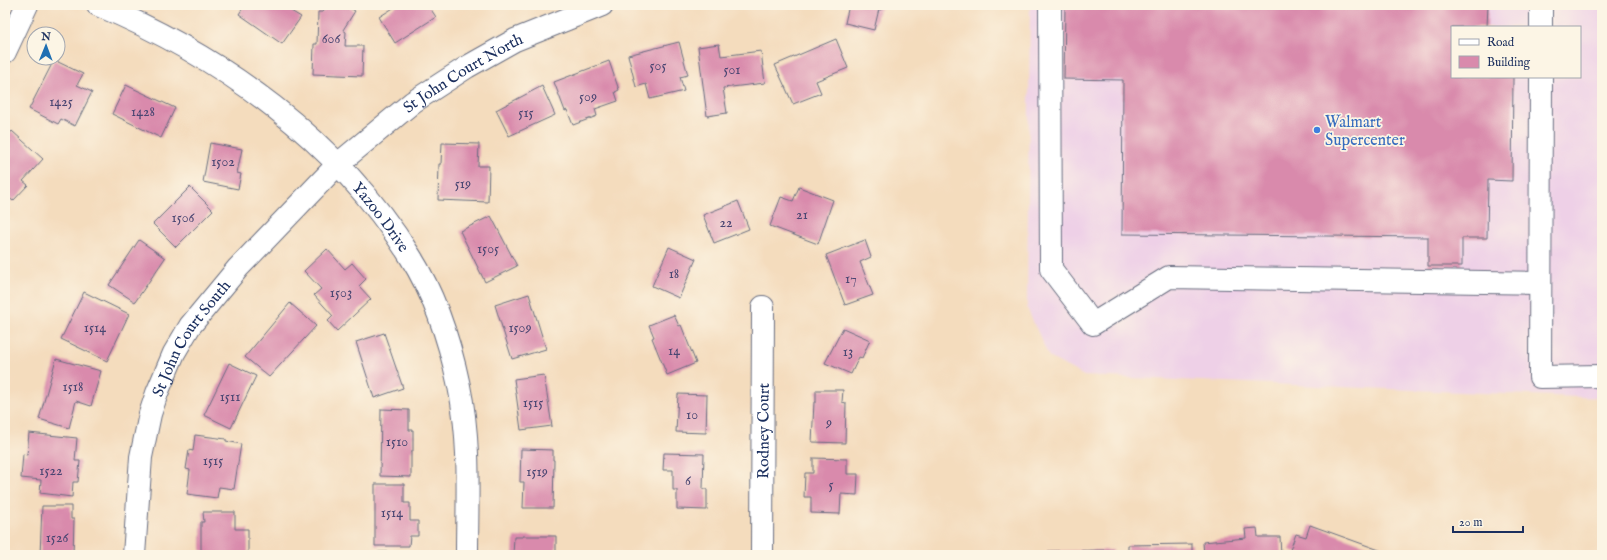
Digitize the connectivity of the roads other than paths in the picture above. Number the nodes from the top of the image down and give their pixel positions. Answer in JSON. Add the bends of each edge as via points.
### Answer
{"nodes":[{"id":1,"x":27,"y":5,"type":"edge"},
{"id":2,"x":98,"y":5,"type":"edge"},
{"id":3,"x":602,"y":5,"type":"edge"},
{"id":4,"x":1050,"y":5,"type":"edge"},
{"id":5,"x":1542,"y":5,"type":"edge"},
{"id":6,"x":1541,"y":26,"type":"edge"},
{"id":7,"x":5,"y":52,"type":"edge"},
{"id":8,"x":1541,"y":78,"type":"edge"},
{"id":9,"x":338,"y":164,"type":"junction"},
{"id":10,"x":1540,"y":283,"type":"junction"},
{"id":11,"x":763,"y":307,"type":"dead end"},
{"id":12,"x":1602,"y":376,"type":"edge"},
{"id":13,"x":134,"y":555,"type":"edge"},
{"id":14,"x":467,"y":555,"type":"edge"},
{"id":15,"x":762,"y":555,"type":"edge"}],
"edges":[{"from":1,"to":7,"type":"street"},
{"from":2,"to":9,"type":"street","name":"Yazoo Drive","via":[[136,21],[230,74],[299,126]]},
{"from":3,"to":9,"type":"street","name":"St John Court North","via":[[515,40],[467,67],[413,102]]},
{"from":4,"to":10,"type":"street","via":[[1051,269],[1093,324],[1169,277]]},
{"from":5,"to":6,"type":"street"},
{"from":8,"to":10,"type":"street"},
{"from":9,"to":13,"type":"street","name":"St John Court South","via":[[238,268],[190,326],[174,353],[150,414],[141,457]]},
{"from":9,"to":14,"type":"street","name":"Yazoo Drive","via":[[374,204],[411,257],[434,304],[449,345],[464,419],[467,462]]},
{"from":10,"to":12,"type":"street","via":[[1540,377]]},
{"from":11,"to":15,"type":"street","name":"Rodney Court"}]}
